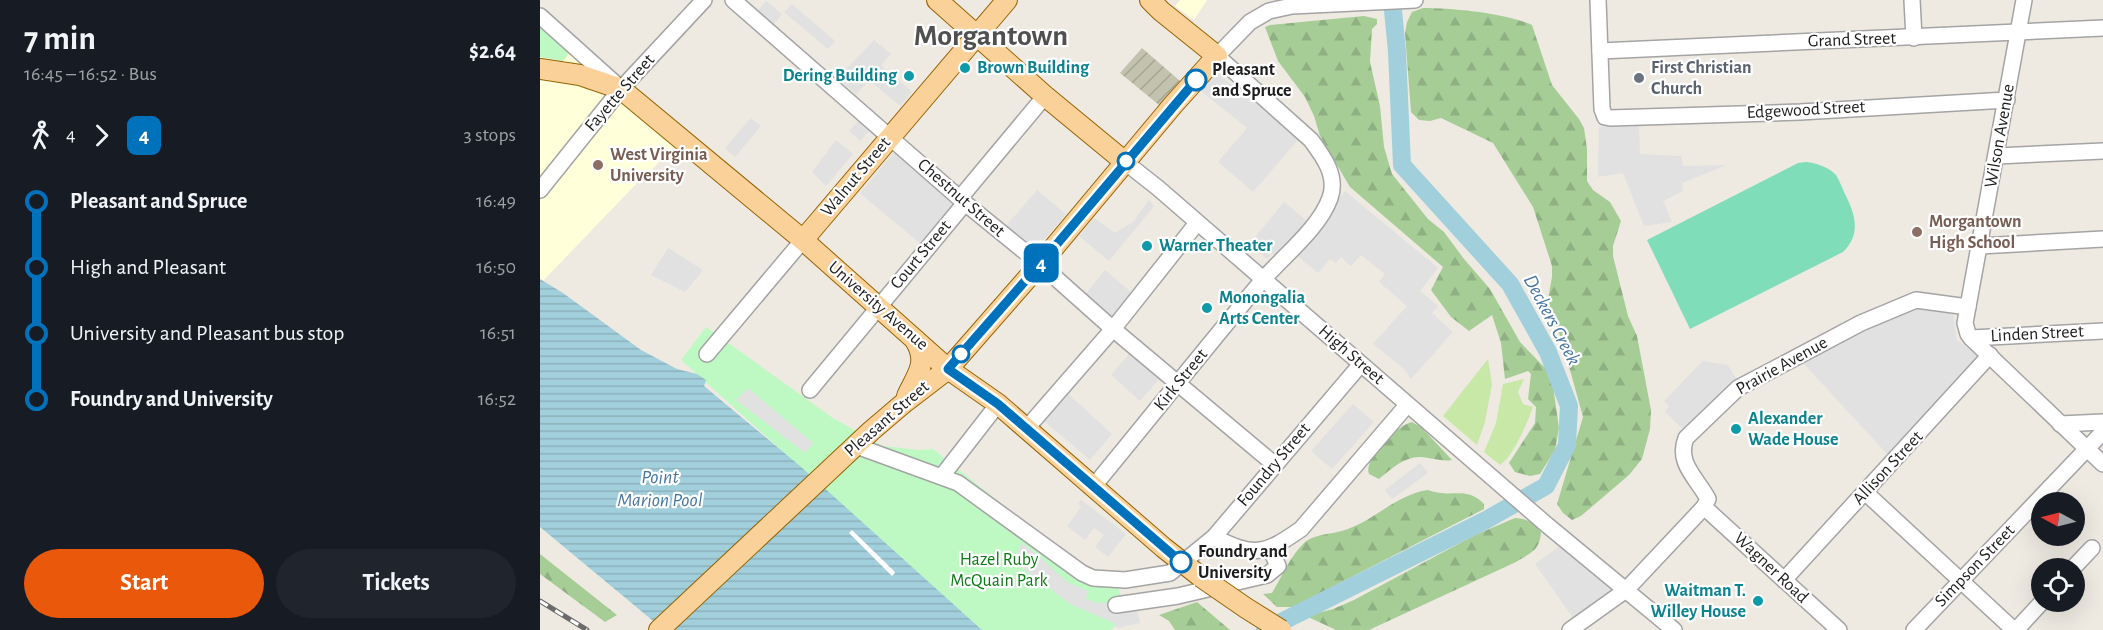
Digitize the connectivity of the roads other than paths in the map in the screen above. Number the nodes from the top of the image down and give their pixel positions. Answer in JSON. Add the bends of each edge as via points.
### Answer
{"nodes":[{"id":1,"x":704,"y":0,"type":"edge"},
{"id":2,"x":733,"y":0,"type":"edge"},
{"id":3,"x":937,"y":0,"type":"edge"},
{"id":4,"x":1007,"y":0,"type":"edge"},
{"id":5,"x":1150,"y":0,"type":"edge"},
{"id":6,"x":1415,"y":0,"type":"edge"},
{"id":7,"x":1598,"y":0,"type":"edge"},
{"id":8,"x":1912,"y":0,"type":"edge"},
{"id":9,"x":2024,"y":0,"type":"edge"},
{"id":10,"x":540,"y":16,"type":"edge"},
{"id":11,"x":2103,"y":28,"type":"edge"},
{"id":12,"x":2019,"y":31,"type":"junction"},
{"id":13,"x":977,"y":35,"type":"junction"},
{"id":14,"x":1914,"y":38,"type":"junction"},
{"id":15,"x":1600,"y":51,"type":"junction"},
{"id":16,"x":1217,"y":56,"type":"junction"},
{"id":17,"x":540,"y":69,"type":"edge"},
{"id":18,"x":621,"y":89,"type":"junction"},
{"id":19,"x":1046,"y":96,"type":"junction"},
{"id":20,"x":2007,"y":100,"type":"junction"},
{"id":21,"x":890,"y":137,"type":"junction"},
{"id":22,"x":2103,"y":151,"type":"edge"},
{"id":23,"x":1997,"y":156,"type":"junction"},
{"id":24,"x":1125,"y":162,"type":"junction"},
{"id":25,"x":540,"y":190,"type":"edge"},
{"id":26,"x":962,"y":201,"type":"junction"},
{"id":27,"x":1197,"y":223,"type":"junction"},
{"id":28,"x":2103,"y":239,"type":"edge"},
{"id":29,"x":803,"y":240,"type":"junction"},
{"id":30,"x":1980,"y":246,"type":"junction"},
{"id":31,"x":1040,"y":264,"type":"junction"},
{"id":32,"x":1263,"y":280,"type":"junction"},
{"id":33,"x":879,"y":306,"type":"junction"},
{"id":34,"x":1968,"y":307,"type":"junction"},
{"id":35,"x":1113,"y":329,"type":"junction"},
{"id":36,"x":2103,"y":331,"type":"edge"},
{"id":37,"x":912,"y":335,"type":"junction"},
{"id":38,"x":1971,"y":338,"type":"junction"},
{"id":39,"x":707,"y":354,"type":"dead end"},
{"id":40,"x":1990,"y":355,"type":"junction"},
{"id":41,"x":1361,"y":364,"type":"junction"},
{"id":42,"x":948,"y":369,"type":"junction"},
{"id":43,"x":1178,"y":383,"type":"junction"},
{"id":44,"x":810,"y":390,"type":"dead end"},
{"id":45,"x":905,"y":402,"type":"junction"},
{"id":46,"x":998,"y":404,"type":"junction"},
{"id":47,"x":1402,"y":411,"type":"dead end"},
{"id":48,"x":2103,"y":422,"type":"edge"},
{"id":49,"x":2060,"y":424,"type":"junction"},
{"id":50,"x":1026,"y":429,"type":"junction"},
{"id":51,"x":2103,"y":432,"type":"edge"},
{"id":52,"x":867,"y":440,"type":"junction"},
{"id":53,"x":2086,"y":449,"type":"junction"},
{"id":54,"x":1274,"y":464,"type":"junction"},
{"id":55,"x":2103,"y":464,"type":"edge"},
{"id":56,"x":942,"y":476,"type":"junction"},
{"id":57,"x":1093,"y":487,"type":"junction"},
{"id":58,"x":1866,"y":493,"type":"junction"},
{"id":59,"x":1704,"y":507,"type":"junction"},
{"id":60,"x":1214,"y":537,"type":"junction"},
{"id":61,"x":1270,"y":548,"type":"junction"},
{"id":62,"x":2092,"y":548,"type":"dead end"},
{"id":63,"x":2082,"y":558,"type":"edge"},
{"id":64,"x":1182,"y":563,"type":"junction"},
{"id":65,"x":1784,"y":580,"type":"junction"},
{"id":66,"x":1960,"y":581,"type":"junction"},
{"id":67,"x":1626,"y":590,"type":"junction"},
{"id":68,"x":1116,"y":605,"type":"dead end"},
{"id":69,"x":2032,"y":612,"type":"edge"},
{"id":70,"x":1672,"y":629,"type":"edge"},
{"id":71,"x":659,"y":630,"type":"edge"},
{"id":72,"x":1281,"y":630,"type":"edge"},
{"id":73,"x":1570,"y":630,"type":"edge"},
{"id":74,"x":1839,"y":630,"type":"edge"},
{"id":75,"x":1914,"y":630,"type":"edge"},
{"id":76,"x":2015,"y":630,"type":"edge"}],
"edges":[{"from":1,"to":18,"type":"street","name":"Fayette Street"},
{"from":2,"to":21,"type":"street","name":"Chestnut Street"},
{"from":3,"to":13,"type":"main road","name":"High Street"},
{"from":4,"to":13,"type":"main road","name":"Walnut Street"},
{"from":5,"to":16,"type":"main road"},
{"from":6,"to":16,"type":"street","name":"Pleasant Street","via":[[1292,6],[1269,11],[1250,22]]},
{"from":7,"to":15,"type":"street"},
{"from":8,"to":14,"type":"street"},
{"from":9,"to":12,"type":"street","name":"Wilson Avenue"},
{"from":10,"to":18,"type":"street","name":"University Avenue"},
{"from":11,"to":12,"type":"street","name":"Grand Street"},
{"from":12,"to":14,"type":"street","name":"Grand Street"},
{"from":12,"to":20,"type":"street","name":"Wilson Avenue"},
{"from":13,"to":19,"type":"main road","name":"High Street"},
{"from":13,"to":21,"type":"main road","name":"Walnut Street"},
{"from":14,"to":15,"type":"street","name":"Grand Street"},
{"from":15,"to":20,"type":"street","name":"Edgewood Street","via":[[1605,117],[1800,112]]},
{"from":16,"to":24,"type":"main road","name":"Pleasant Street"},
{"from":16,"to":32,"type":"street","name":"Kirk Street","via":[[1311,140],[1330,172],[1330,198],[1307,232]]},
{"from":17,"to":18,"type":"main road","via":[[580,75]]},
{"from":18,"to":25,"type":"street","name":"Fayette Street"},
{"from":18,"to":29,"type":"main road","name":"University Avenue"},
{"from":19,"to":24,"type":"main road","name":"High Street"},
{"from":19,"to":26,"type":"street","name":"Court Street"},
{"from":20,"to":23,"type":"street","name":"Wilson Avenue"},
{"from":21,"to":26,"type":"street","name":"Chestnut Street"},
{"from":21,"to":29,"type":"main road","name":"Walnut Street"},
{"from":22,"to":23,"type":"street"},
{"from":23,"to":30,"type":"street","name":"Wilson Avenue"},
{"from":24,"to":27,"type":"street","name":"High Street"},
{"from":24,"to":31,"type":"main road","name":"Pleasant Street"},
{"from":26,"to":31,"type":"street","name":"Chestnut Street"},
{"from":26,"to":33,"type":"street","name":"Court Street"},
{"from":27,"to":32,"type":"street","name":"High Street"},
{"from":27,"to":35,"type":"street"},
{"from":28,"to":30,"type":"street"},
{"from":29,"to":33,"type":"main road","name":"University Avenue"},
{"from":29,"to":39,"type":"street","name":"Walnut Street"},
{"from":30,"to":34,"type":"street","name":"Wilson Avenue"},
{"from":31,"to":35,"type":"street","name":"Chestnut Street"},
{"from":31,"to":42,"type":"main road","name":"Pleasant Street"},
{"from":32,"to":41,"type":"street","name":"High Street"},
{"from":32,"to":43,"type":"street","name":"Kirk Street"},
{"from":33,"to":37,"type":"main road","name":"University Avenue"},
{"from":33,"to":44,"type":"street","name":"Court Street"},
{"from":34,"to":38,"type":"street","name":"Wilson Avenue","via":[[1965,323]]},
{"from":34,"to":59,"type":"street","name":"Prairie Avenue","via":[[1916,300],[1903,304],[1738,388],[1686,438],[1683,446],[1684,463],[1708,499]]},
{"from":35,"to":43,"type":"street","name":"Chestnut Street"},
{"from":35,"to":50,"type":"street"},
{"from":36,"to":38,"type":"street","name":"Linden Street"},
{"from":37,"to":42,"type":"main road","name":"University Avenue"},
{"from":37,"to":45,"type":"main road","via":[[923,356],[922,366]]},
{"from":38,"to":40,"type":"street"},
{"from":40,"to":49,"type":"street"},
{"from":40,"to":58,"type":"street","name":"Allison Street"},
{"from":41,"to":54,"type":"street","name":"Foundry Street"},
{"from":41,"to":67,"type":"street","name":"High Street"},
{"from":42,"to":45,"type":"main road","name":"Pleasant Street"},
{"from":42,"to":46,"type":"main road","name":"University Avenue"},
{"from":43,"to":54,"type":"street","name":"Chestnut Street"},
{"from":43,"to":57,"type":"street","name":"Kirk Street"},
{"from":45,"to":52,"type":"main road","name":"Pleasant Street"},
{"from":46,"to":50,"type":"main road","name":"University Avenue"},
{"from":46,"to":56,"type":"street"},
{"from":47,"to":61,"type":"street","via":[[1301,529]]},
{"from":48,"to":49,"type":"street"},
{"from":49,"to":53,"type":"street"},
{"from":50,"to":57,"type":"main road","name":"University Avenue"},
{"from":51,"to":53,"type":"street","name":"Simpson Street"},
{"from":52,"to":56,"type":"street","name":"Foundry Street"},
{"from":52,"to":71,"type":"main road","name":"Pleasant Street"},
{"from":53,"to":55,"type":"street"},
{"from":53,"to":66,"type":"street","name":"Simpson Street"},
{"from":54,"to":60,"type":"street","name":"Foundry Street"},
{"from":56,"to":64,"type":"street","name":"Foundry Street","via":[[958,483],[1093,578],[1125,580],[1170,573]]},
{"from":57,"to":64,"type":"main road","name":"University Avenue"},
{"from":58,"to":65,"type":"street","name":"Allison Street"},
{"from":58,"to":66,"type":"street"},
{"from":59,"to":65,"type":"street","name":"Wagner Road"},
{"from":59,"to":67,"type":"street"},
{"from":60,"to":61,"type":"street","via":[[1245,550]]},
{"from":60,"to":64,"type":"street","name":"Foundry Street"},
{"from":61,"to":68,"type":"street","via":[[1278,566],[1267,575],[1178,596]]},
{"from":62,"to":63,"type":"street"},
{"from":64,"to":72,"type":"main road","name":"University Avenue","bridge":true},
{"from":65,"to":74,"type":"street","name":"Wagner Road"},
{"from":66,"to":75,"type":"street","name":"Simpson Street"},
{"from":66,"to":76,"type":"street"},
{"from":67,"to":70,"type":"street","name":"High Street"},
{"from":67,"to":73,"type":"street"},
{"from":69,"to":76,"type":"street"}]}
